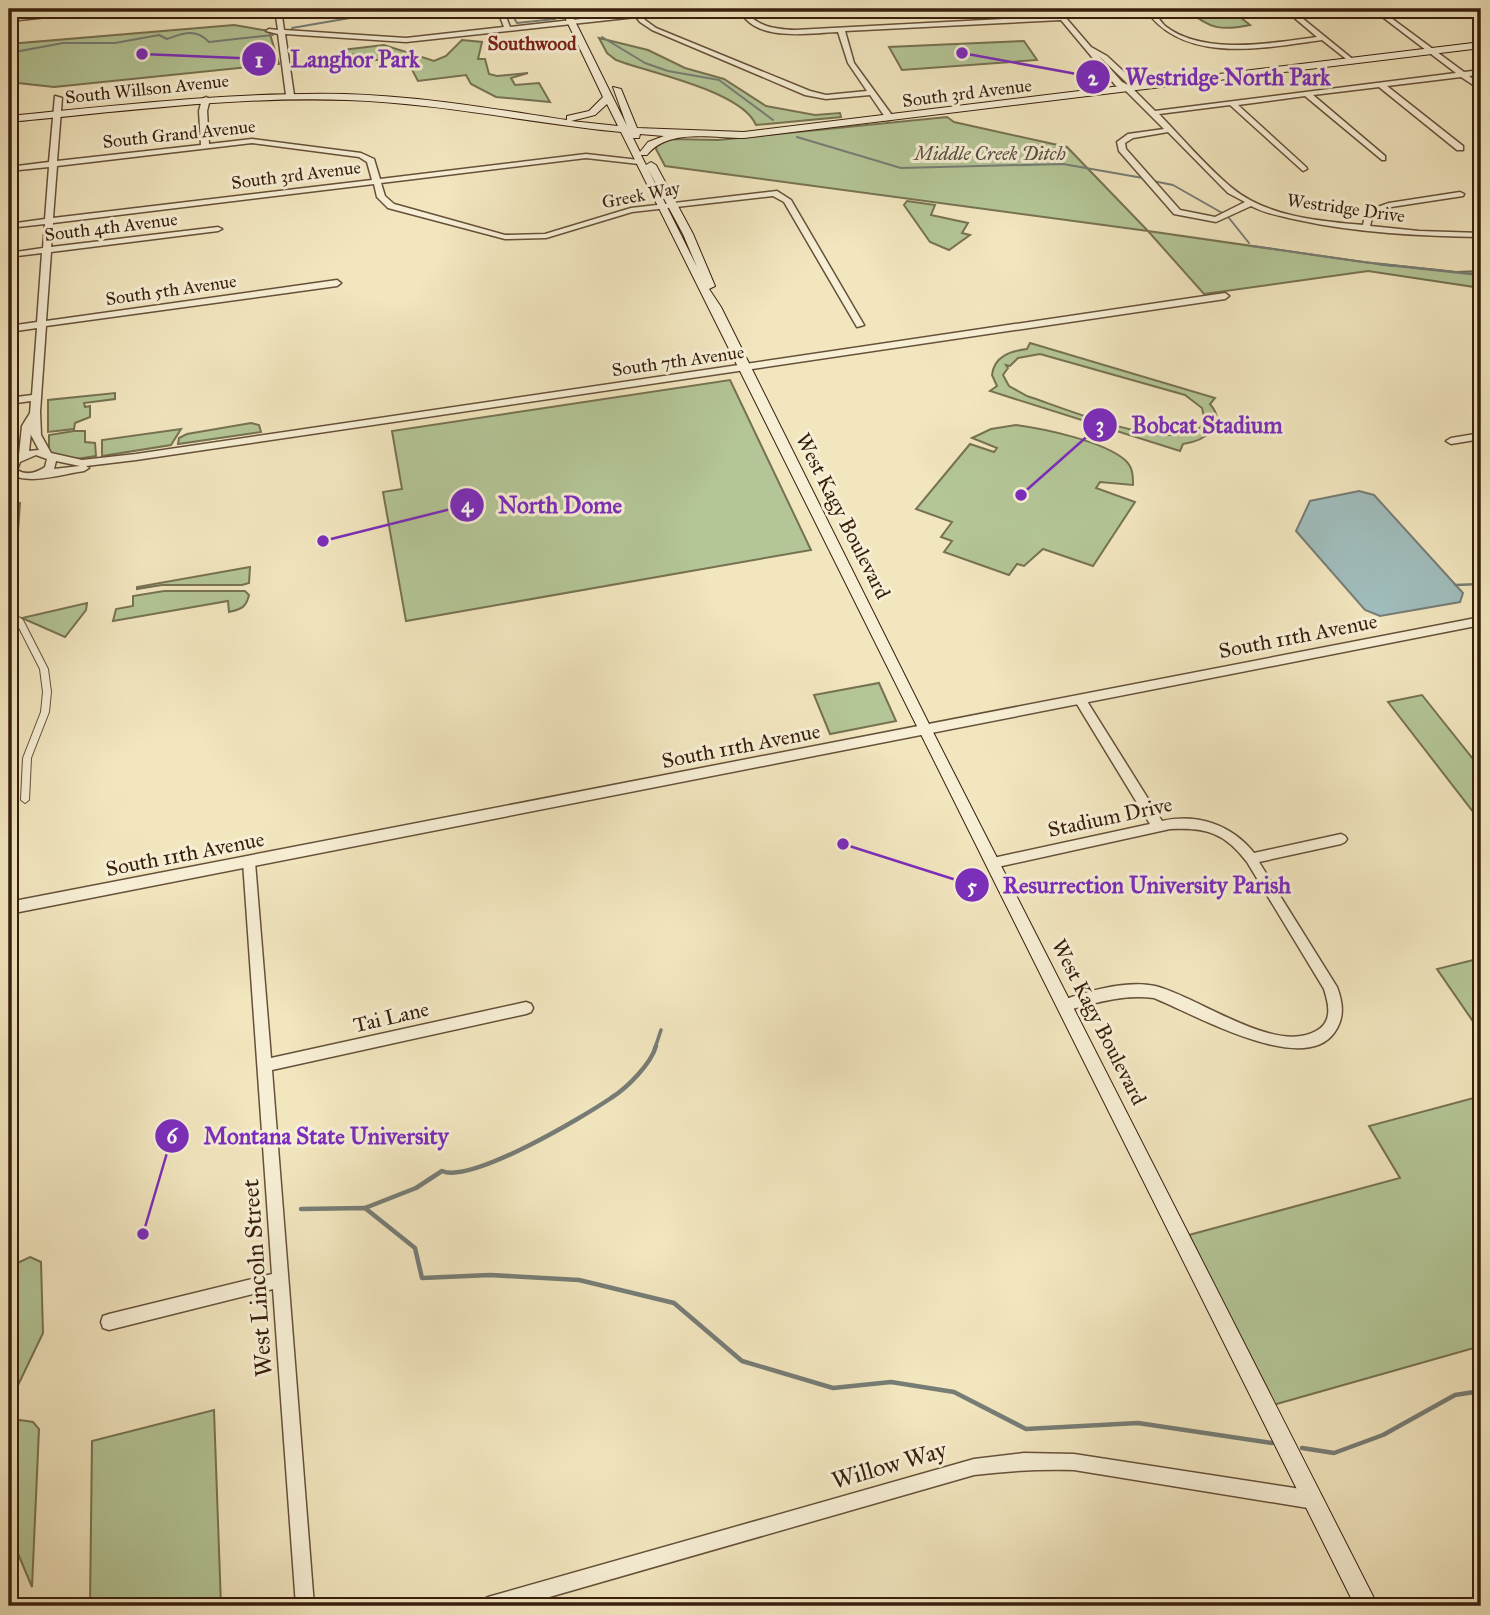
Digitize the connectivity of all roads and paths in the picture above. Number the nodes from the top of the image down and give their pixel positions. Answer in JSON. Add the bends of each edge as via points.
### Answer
{"nodes":[{"id":1,"x":105,"y":9,"type":"edge"},
{"id":2,"x":278,"y":9,"type":"edge"},
{"id":3,"x":500,"y":9,"type":"edge"},
{"id":4,"x":565,"y":9,"type":"edge"},
{"id":5,"x":575,"y":9,"type":"edge"},
{"id":6,"x":742,"y":9,"type":"edge"},
{"id":7,"x":1060,"y":9,"type":"edge"},
{"id":8,"x":1148,"y":9,"type":"edge"},
{"id":9,"x":1287,"y":9,"type":"edge"},
{"id":10,"x":1375,"y":9,"type":"edge"},
{"id":11,"x":1471,"y":9,"type":"edge"},
{"id":12,"x":636,"y":12,"type":"edge"},
{"id":13,"x":1481,"y":16,"type":"edge"},
{"id":14,"x":1063,"y":18,"type":"junction"},
{"id":15,"x":9,"y":19,"type":"edge"},
{"id":16,"x":576,"y":21,"type":"junction"},
{"id":17,"x":508,"y":29,"type":"junction"},
{"id":18,"x":841,"y":30,"type":"junction"},
{"id":19,"x":269,"y":31,"type":"dead end"},
{"id":20,"x":282,"y":33,"type":"junction"},
{"id":21,"x":1322,"y":38,"type":"junction"},
{"id":22,"x":1481,"y":46,"type":"edge"},
{"id":23,"x":1431,"y":52,"type":"junction"},
{"id":24,"x":1352,"y":61,"type":"junction"},
{"id":25,"x":1481,"y":72,"type":"edge"},
{"id":26,"x":1462,"y":74,"type":"junction"},
{"id":27,"x":1381,"y":85,"type":"junction"},
{"id":28,"x":1481,"y":88,"type":"edge"},
{"id":29,"x":1129,"y":89,"type":"junction"},
{"id":30,"x":872,"y":93,"type":"junction"},
{"id":31,"x":1307,"y":94,"type":"junction"},
{"id":32,"x":290,"y":95,"type":"junction"},
{"id":33,"x":609,"y":97,"type":"junction"},
{"id":34,"x":58,"y":98,"type":"dead end"},
{"id":35,"x":206,"y":99,"type":"junction"},
{"id":36,"x":1232,"y":103,"type":"junction"},
{"id":37,"x":1153,"y":113,"type":"junction"},
{"id":38,"x":59,"y":114,"type":"junction"},
{"id":39,"x":890,"y":118,"type":"junction"},
{"id":40,"x":9,"y":119,"type":"edge"},
{"id":41,"x":548,"y":120,"type":"junction"},
{"id":42,"x":629,"y":130,"type":"junction"},
{"id":43,"x":1169,"y":130,"type":"junction"},
{"id":44,"x":680,"y":136,"type":"junction"},
{"id":45,"x":205,"y":146,"type":"junction"},
{"id":46,"x":1460,"y":148,"type":"dead end"},
{"id":47,"x":641,"y":158,"type":"junction"},
{"id":48,"x":1382,"y":158,"type":"dead end"},
{"id":49,"x":55,"y":163,"type":"junction"},
{"id":50,"x":9,"y":169,"type":"edge"},
{"id":51,"x":1303,"y":169,"type":"dead end"},
{"id":52,"x":376,"y":181,"type":"junction"},
{"id":53,"x":1460,"y":194,"type":"dead end"},
{"id":54,"x":1250,"y":203,"type":"junction"},
{"id":55,"x":674,"y":204,"type":"junction"},
{"id":56,"x":660,"y":206,"type":"junction"},
{"id":57,"x":50,"y":221,"type":"junction"},
{"id":58,"x":9,"y":226,"type":"edge"},
{"id":59,"x":218,"y":229,"type":"dead end"},
{"id":60,"x":1366,"y":229,"type":"junction"},
{"id":61,"x":1481,"y":235,"type":"edge"},
{"id":62,"x":48,"y":251,"type":"junction"},
{"id":63,"x":9,"y":256,"type":"edge"},
{"id":64,"x":337,"y":283,"type":"dead end"},
{"id":65,"x":1225,"y":296,"type":"dead end"},
{"id":66,"x":715,"y":307,"type":"junction"},
{"id":67,"x":43,"y":324,"type":"junction"},
{"id":68,"x":860,"y":325,"type":"dead end"},
{"id":69,"x":9,"y":329,"type":"edge"},
{"id":70,"x":744,"y":369,"type":"junction"},
{"id":71,"x":37,"y":397,"type":"junction"},
{"id":72,"x":9,"y":401,"type":"edge"},
{"id":73,"x":35,"y":412,"type":"junction"},
{"id":74,"x":1481,"y":436,"type":"edge"},
{"id":75,"x":1451,"y":442,"type":"dead end"},
{"id":76,"x":24,"y":456,"type":"junction"},
{"id":77,"x":49,"y":456,"type":"junction"},
{"id":78,"x":135,"y":457,"type":"junction"},
{"id":79,"x":39,"y":475,"type":"junction"},
{"id":80,"x":19,"y":620,"type":"dead end"},
{"id":81,"x":1481,"y":621,"type":"edge"},
{"id":82,"x":1081,"y":701,"type":"junction"},
{"id":83,"x":924,"y":730,"type":"junction"},
{"id":84,"x":25,"y":800,"type":"dead end"},
{"id":85,"x":1158,"y":827,"type":"junction"},
{"id":86,"x":1341,"y":839,"type":"dead end"},
{"id":87,"x":1251,"y":859,"type":"junction"},
{"id":88,"x":249,"y":863,"type":"junction"},
{"id":89,"x":993,"y":863,"type":"junction"},
{"id":90,"x":9,"y":908,"type":"edge"},
{"id":91,"x":9,"y":919,"type":"edge"},
{"id":92,"x":1065,"y":1005,"type":"junction"},
{"id":93,"x":526,"y":1008,"type":"dead end"},
{"id":94,"x":264,"y":1066,"type":"junction"},
{"id":95,"x":281,"y":1280,"type":"junction"},
{"id":96,"x":109,"y":1322,"type":"dead end"},
{"id":97,"x":1314,"y":1500,"type":"junction"},
{"id":98,"x":305,"y":1606,"type":"edge"},
{"id":99,"x":488,"y":1606,"type":"edge"},
{"id":100,"x":1367,"y":1606,"type":"edge"}],
"edges":[{"from":1,"to":15,"type":"street"},
{"from":2,"to":20,"type":"street"},
{"from":3,"to":17,"type":"street"},
{"from":4,"to":16,"type":"main road"},
{"from":5,"to":16,"type":"main road"},
{"from":6,"to":18,"type":"street","via":[[750,20],[776,30]]},
{"from":7,"to":14,"type":"street","name":"Westridge Drive"},
{"from":8,"to":21,"type":"street","via":[[1171,32],[1209,45],[1253,46]]},
{"from":9,"to":21,"type":"street"},
{"from":10,"to":23,"type":"street"},
{"from":11,"to":13,"type":"street"},
{"from":12,"to":16,"type":"street"},
{"from":12,"to":30,"type":"street","via":[[644,24],[660,32],[808,93],[826,97]]},
{"from":14,"to":18,"type":"street"},
{"from":14,"to":29,"type":"street","name":"Westridge Drive","via":[[1132,84]]},
{"from":16,"to":17,"type":"street"},
{"from":16,"to":33,"type":"main road","name":"West Kagy Boulevard"},
{"from":16,"to":42,"type":"main road","name":"West Kagy Boulevard"},
{"from":17,"to":20,"type":"street","via":[[406,40]]},
{"from":18,"to":30,"type":"street","via":[[851,63]]},
{"from":19,"to":20,"type":"street"},
{"from":20,"to":32,"type":"street"},
{"from":21,"to":24,"type":"street"},
{"from":22,"to":23,"type":"main road","name":"South 3rd Avenue"},
{"from":23,"to":24,"type":"main road","name":"South 3rd Avenue"},
{"from":23,"to":26,"type":"street"},
{"from":24,"to":29,"type":"main road","name":"South 3rd Avenue"},
{"from":25,"to":26,"type":"street"},
{"from":26,"to":27,"type":"street"},
{"from":26,"to":28,"type":"street"},
{"from":27,"to":31,"type":"street"},
{"from":27,"to":46,"type":"street"},
{"from":29,"to":37,"type":"street","name":"Westridge Drive"},
{"from":29,"to":39,"type":"main road","name":"South 3rd Avenue"},
{"from":30,"to":39,"type":"street"},
{"from":31,"to":36,"type":"street"},
{"from":31,"to":48,"type":"street"},
{"from":32,"to":35,"type":"main road","name":"South Willson Avenue"},
{"from":32,"to":41,"type":"main road","name":"South Willson Avenue","via":[[398,100]]},
{"from":33,"to":41,"type":"main road","via":[[592,113]]},
{"from":33,"to":42,"type":"main road","name":"West Kagy Boulevard"},
{"from":34,"to":38,"type":"street"},
{"from":35,"to":38,"type":"main road","name":"South Willson Avenue"},
{"from":35,"to":45,"type":"street"},
{"from":36,"to":37,"type":"street"},
{"from":36,"to":51,"type":"street"},
{"from":37,"to":43,"type":"street","name":"Westridge Drive"},
{"from":38,"to":40,"type":"main road","name":"South Willson Avenue"},
{"from":38,"to":49,"type":"street"},
{"from":39,"to":44,"type":"main road","name":"South 3rd Avenue","via":[[755,134]]},
{"from":41,"to":42,"type":"main road","name":"South Willson Avenue"},
{"from":42,"to":44,"type":"main road","name":"South 3rd Avenue"},
{"from":42,"to":47,"type":"main road","name":"West Kagy Boulevard"},
{"from":43,"to":54,"type":"street","name":"Westridge Drive","via":[[1231,191]]},
{"from":43,"to":54,"type":"street","via":[[1121,142],[1153,188],[1177,212],[1216,220]]},
{"from":44,"to":47,"type":"main road","via":[[656,141]]},
{"from":45,"to":49,"type":"street","name":"South Grand Avenue"},
{"from":45,"to":52,"type":"street","name":"South Grand Avenue","via":[[263,140],[353,153],[371,161]]},
{"from":47,"to":52,"type":"street","name":"South 3rd Avenue","via":[[586,156]]},
{"from":47,"to":55,"type":"main road","name":"West Kagy Boulevard"},
{"from":47,"to":56,"type":"main road","name":"West Kagy Boulevard"},
{"from":49,"to":50,"type":"street","name":"South Grand Avenue"},
{"from":49,"to":57,"type":"street"},
{"from":52,"to":56,"type":"street","name":"Greek Way","via":[[383,200],[398,209],[512,238],[546,236],[620,212]]},
{"from":52,"to":57,"type":"street","name":"South 3rd Avenue"},
{"from":53,"to":60,"type":"street","via":[[1381,207],[1369,214]]},
{"from":54,"to":60,"type":"street","name":"Westridge Drive","via":[[1291,218]]},
{"from":55,"to":56,"type":"street","name":"Greek Way"},
{"from":55,"to":66,"type":"main road","name":"West Kagy Boulevard","via":[[700,258]]},
{"from":55,"to":68,"type":"street","name":"Greek Way","via":[[761,193],[784,198]]},
{"from":56,"to":66,"type":"main road","name":"West Kagy Boulevard"},
{"from":57,"to":58,"type":"street","name":"South 3rd Avenue"},
{"from":57,"to":62,"type":"street"},
{"from":59,"to":62,"type":"street","name":"South 4th Avenue"},
{"from":60,"to":61,"type":"street","name":"Westridge Drive"},
{"from":62,"to":63,"type":"street","name":"South 4th Avenue"},
{"from":62,"to":67,"type":"street"},
{"from":64,"to":67,"type":"street","name":"South 5th Avenue"},
{"from":65,"to":70,"type":"street","name":"South 7th Avenue"},
{"from":66,"to":70,"type":"main road","name":"West Kagy Boulevard"},
{"from":67,"to":69,"type":"street","name":"South 5th Avenue"},
{"from":67,"to":71,"type":"street"},
{"from":70,"to":78,"type":"street","name":"South 7th Avenue"},
{"from":70,"to":83,"type":"main road","name":"West Kagy Boulevard"},
{"from":71,"to":72,"type":"street"},
{"from":71,"to":73,"type":"street"},
{"from":73,"to":76,"type":"street","via":[[27,426]]},
{"from":73,"to":77,"type":"street","via":[[36,435]]},
{"from":74,"to":75,"type":"street"},
{"from":76,"to":77,"type":"street","name":"South 7th Avenue"},
{"from":76,"to":79,"type":"street","via":[[12,464],[12,471],[19,476]]},
{"from":77,"to":78,"type":"street","name":"South 7th Avenue","via":[[82,463]]},
{"from":77,"to":79,"type":"street","via":[[50,468]]},
{"from":78,"to":79,"type":"street","name":"South 7th Avenue"},
{"from":80,"to":84,"type":"street","via":[[44,669],[47,692],[27,758]]},
{"from":81,"to":82,"type":"street","name":"South 11th Avenue"},
{"from":82,"to":83,"type":"street","name":"South 11th Avenue"},
{"from":82,"to":85,"type":"street"},
{"from":83,"to":88,"type":"street","name":"South 11th Avenue"},
{"from":83,"to":89,"type":"main road","name":"West Kagy Boulevard"},
{"from":85,"to":87,"type":"street","name":"Stadium Drive","via":[[1191,822],[1213,827],[1236,840]]},
{"from":85,"to":89,"type":"street","name":"Stadium Drive"},
{"from":86,"to":87,"type":"street"},
{"from":87,"to":92,"type":"street","name":"Stadium Drive","via":[[1331,986],[1337,1010],[1321,1037],[1297,1043],[1270,1040],[1169,996],[1140,989]]},
{"from":88,"to":90,"type":"street","name":"South 11th Avenue"},
{"from":88,"to":94,"type":"street","name":"West Lincoln Street"},
{"from":89,"to":92,"type":"main road","name":"West Kagy Boulevard"},
{"from":90,"to":91,"type":"street"},
{"from":92,"to":97,"type":"main road","name":"West Kagy Boulevard"},
{"from":93,"to":94,"type":"street","name":"Tai Lane"},
{"from":94,"to":95,"type":"street","name":"West Lincoln Street"},
{"from":95,"to":96,"type":"street"},
{"from":95,"to":98,"type":"street","name":"West Lincoln Street"},
{"from":97,"to":99,"type":"street","name":"Willow Way","via":[[1074,1462],[1006,1462],[974,1467]]},
{"from":97,"to":100,"type":"main road","name":"West Kagy Boulevard"}]}
